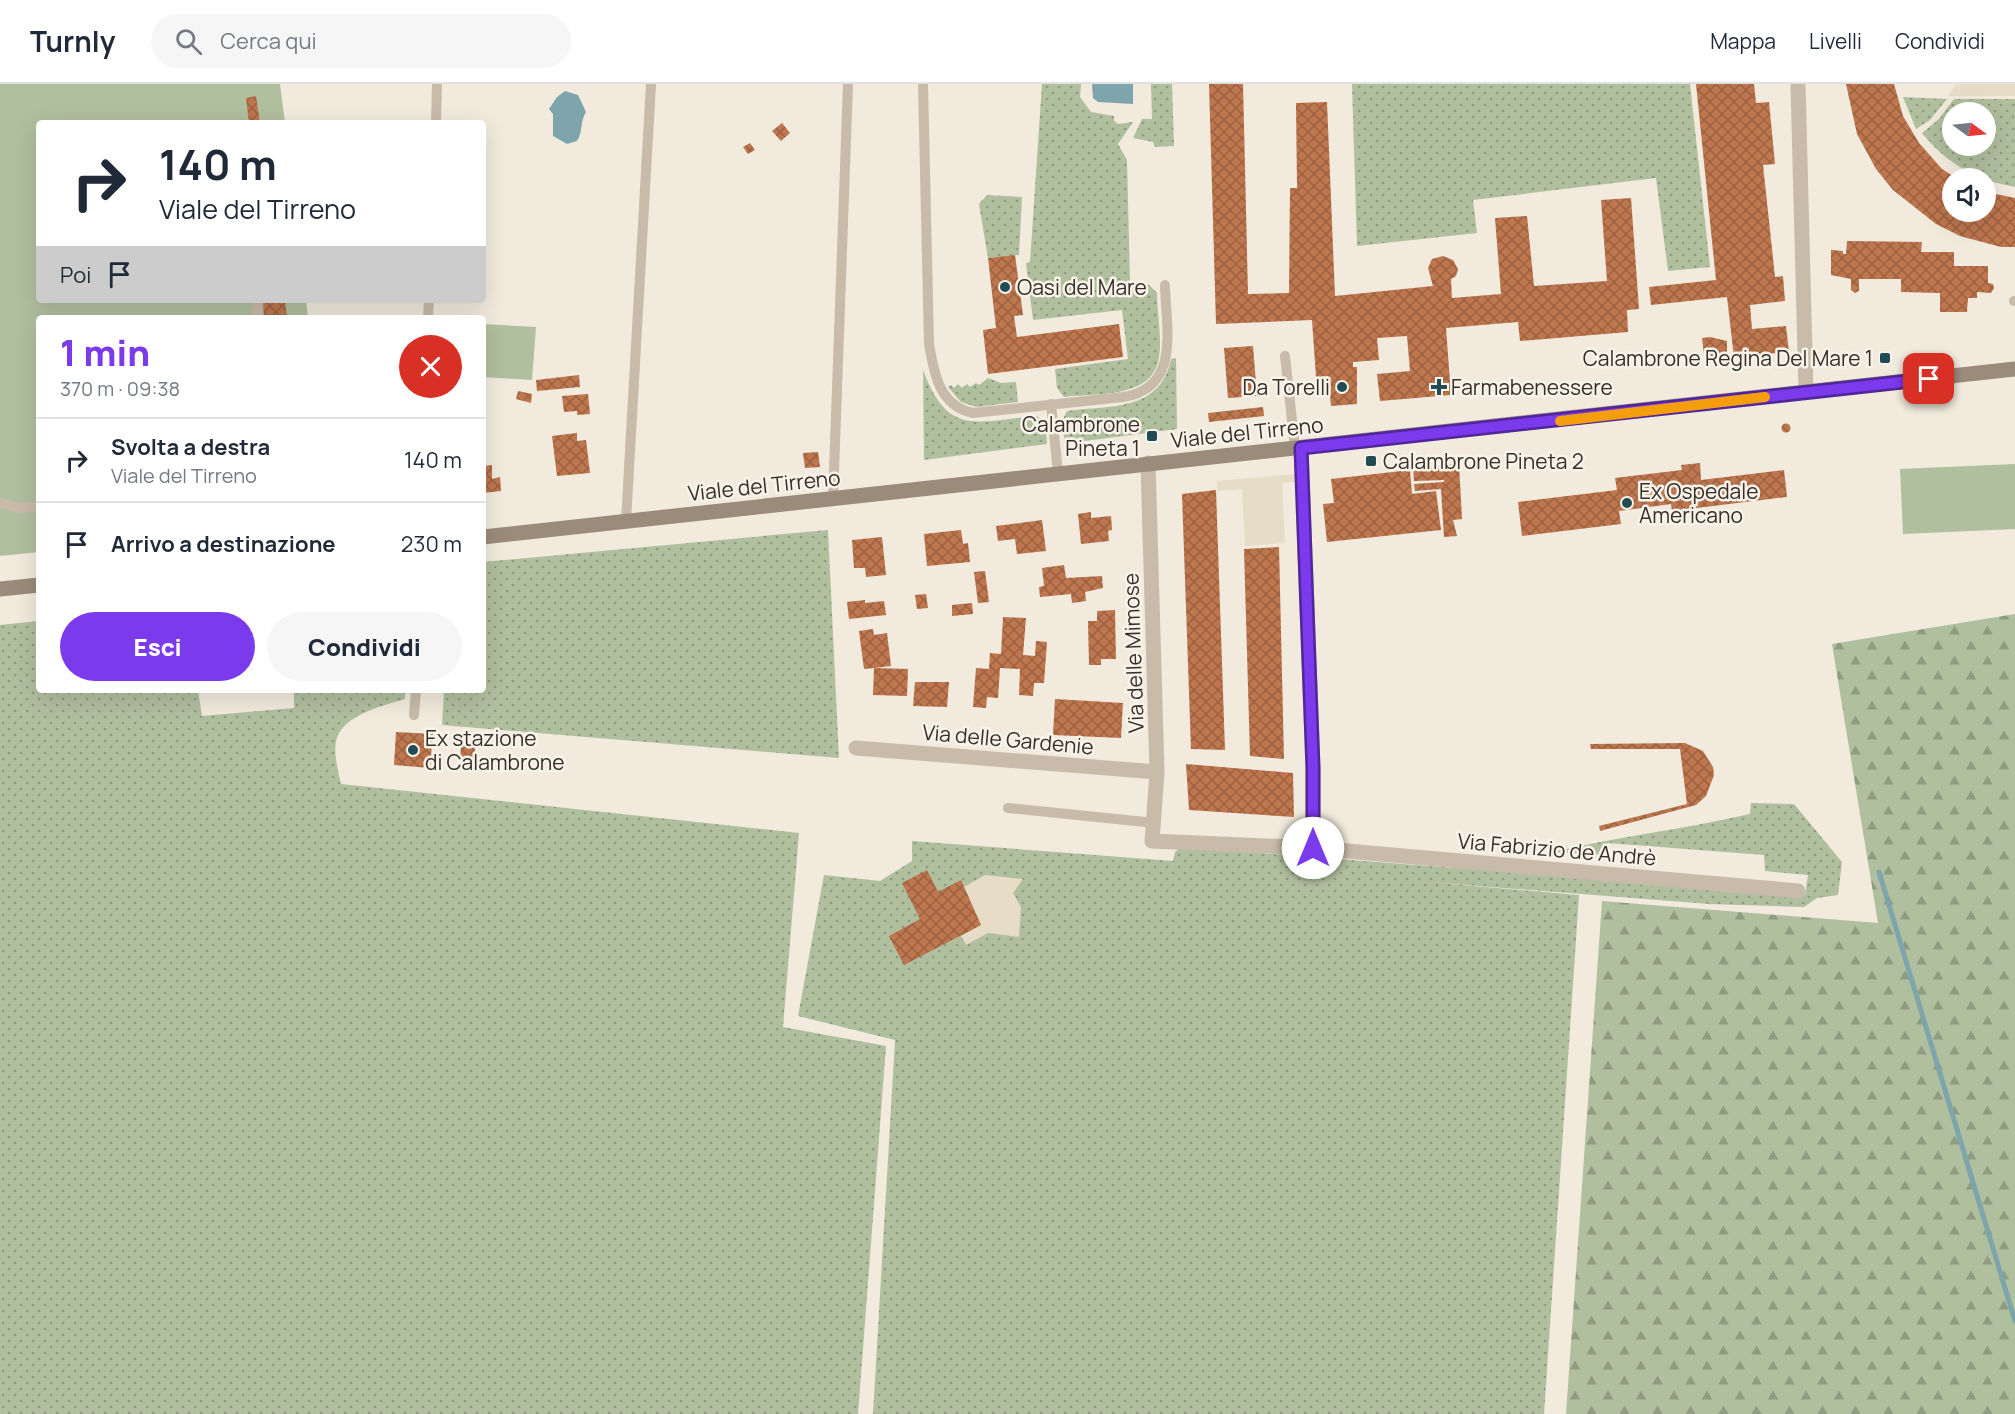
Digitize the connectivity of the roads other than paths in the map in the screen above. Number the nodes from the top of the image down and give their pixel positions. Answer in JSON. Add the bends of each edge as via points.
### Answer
{"nodes":[{"id":1,"x":437,"y":84,"type":"edge"},
{"id":2,"x":651,"y":84,"type":"edge"},
{"id":3,"x":848,"y":84,"type":"edge"},
{"id":4,"x":923,"y":84,"type":"edge"},
{"id":5,"x":1798,"y":84,"type":"edge"},
{"id":6,"x":436,"y":120,"type":"edge"},
{"id":7,"x":1165,"y":285,"type":"dead end"},
{"id":8,"x":1285,"y":356,"type":"dead end"},
{"id":9,"x":2015,"y":369,"type":"edge"},
{"id":10,"x":1806,"y":392,"type":"junction"},
{"id":11,"x":1051,"y":404,"type":"junction"},
{"id":12,"x":1298,"y":448,"type":"junction"},
{"id":13,"x":1148,"y":463,"type":"junction"},
{"id":14,"x":1058,"y":473,"type":"junction"},
{"id":15,"x":833,"y":499,"type":"junction"},
{"id":16,"x":0,"y":502,"type":"edge"},
{"id":17,"x":36,"y":506,"type":"edge"},
{"id":18,"x":626,"y":521,"type":"junction"},
{"id":19,"x":486,"y":537,"type":"edge"},
{"id":20,"x":36,"y":585,"type":"edge"},
{"id":21,"x":0,"y":589,"type":"edge"},
{"id":22,"x":416,"y":693,"type":"edge"},
{"id":23,"x":414,"y":715,"type":"dead end"},
{"id":24,"x":856,"y":748,"type":"dead end"},
{"id":25,"x":1157,"y":772,"type":"junction"},
{"id":26,"x":1008,"y":808,"type":"dead end"},
{"id":27,"x":1155,"y":823,"type":"junction"},
{"id":28,"x":1152,"y":841,"type":"joint"},
{"id":29,"x":1313,"y":848,"type":"junction"},
{"id":30,"x":1797,"y":891,"type":"dead end"}],
"edges":[{"from":1,"to":6,"type":"lane"},
{"from":2,"to":18,"type":"lane"},
{"from":3,"to":15,"type":"lane"},
{"from":4,"to":11,"type":"lane","via":[[929,344],[935,381],[948,400],[962,411]]},
{"from":5,"to":10,"type":"street"},
{"from":7,"to":11,"type":"lane","via":[[1165,360],[1154,385],[1133,395]]},
{"from":8,"to":12,"type":"lane"},
{"from":9,"to":10,"type":"main road","name":"Viale del Tirreno"},
{"from":10,"to":12,"type":"main road","name":"Viale del Tirreno"},
{"from":11,"to":14,"type":"lane"},
{"from":12,"to":13,"type":"main road","name":"Viale del Tirreno"},
{"from":12,"to":29,"type":"street"},
{"from":13,"to":14,"type":"main road","name":"Viale del Tirreno"},
{"from":13,"to":25,"type":"street","name":"Via delle Mimose"},
{"from":14,"to":15,"type":"main road","name":"Viale del Tirreno"},
{"from":15,"to":18,"type":"main road","name":"Viale del Tirreno"},
{"from":16,"to":17,"type":"lane","via":[[18,508]]},
{"from":18,"to":19,"type":"main road","name":"Viale del Tirreno"},
{"from":20,"to":21,"type":"main road"},
{"from":22,"to":23,"type":"lane"},
{"from":24,"to":25,"type":"street","name":"Via delle Gardenie"},
{"from":25,"to":27,"type":"street","name":"Via delle Mimose"},
{"from":26,"to":27,"type":"lane"},
{"from":27,"to":28,"type":"street","name":"Via delle Mimose"},
{"from":28,"to":29,"type":"street","name":"Via Fabrizio de Andrè"},
{"from":29,"to":30,"type":"street","name":"Via Fabrizio de Andrè"}]}
